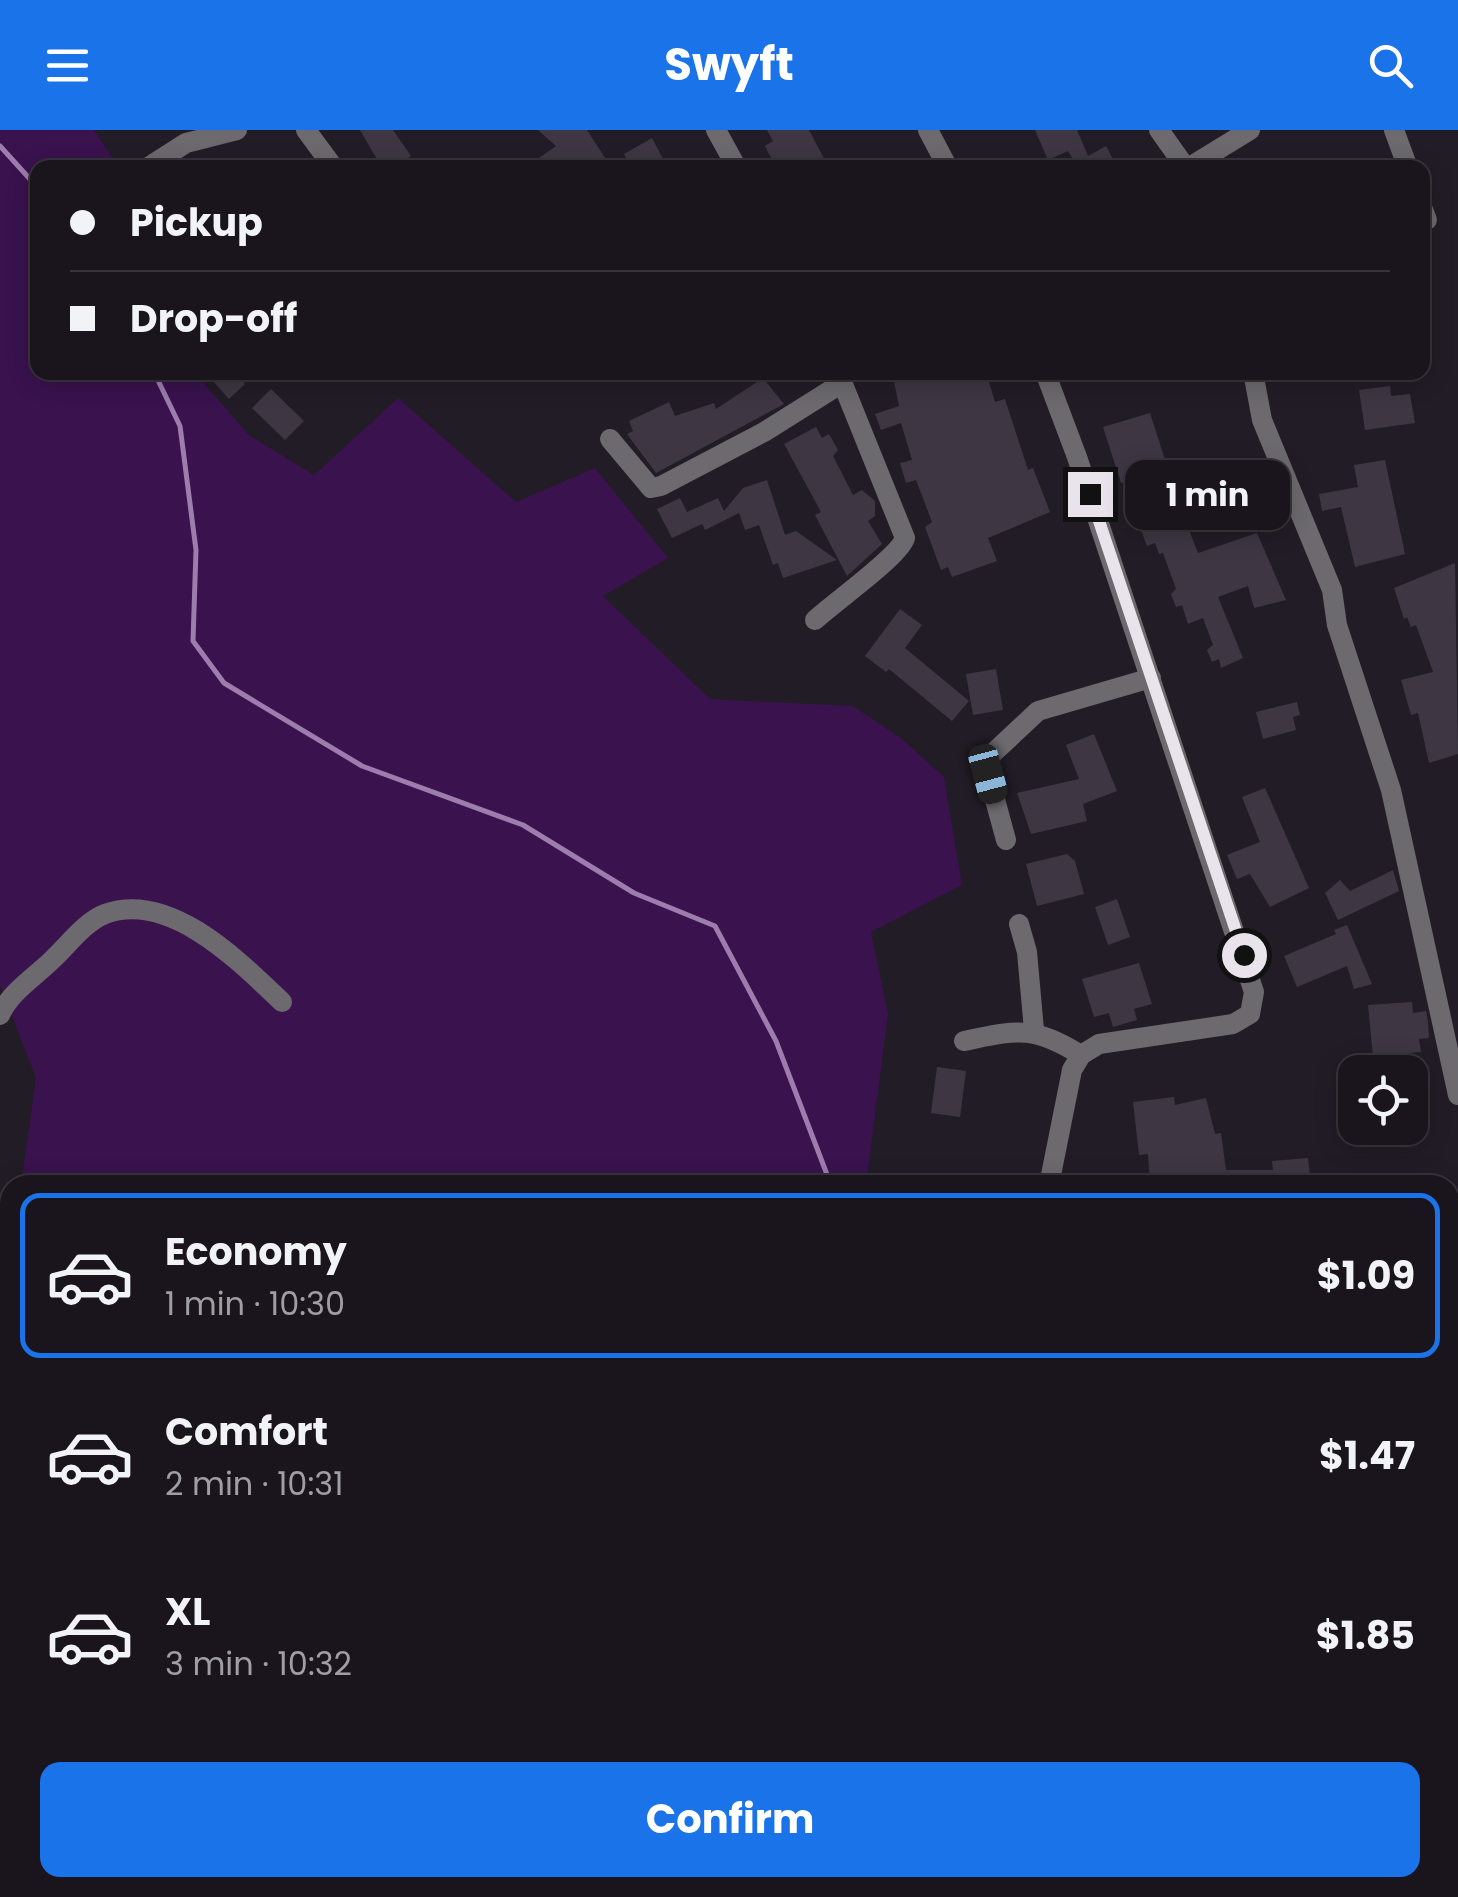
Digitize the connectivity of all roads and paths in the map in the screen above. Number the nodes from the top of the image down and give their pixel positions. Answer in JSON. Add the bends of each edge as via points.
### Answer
{"nodes":[{"id":1,"x":238,"y":130,"type":"edge"},
{"id":2,"x":306,"y":130,"type":"edge"},
{"id":3,"x":716,"y":130,"type":"edge"},
{"id":4,"x":928,"y":130,"type":"edge"},
{"id":5,"x":1159,"y":130,"type":"edge"},
{"id":6,"x":1250,"y":130,"type":"edge"},
{"id":7,"x":1394,"y":130,"type":"edge"},
{"id":8,"x":159,"y":160,"type":"edge"},
{"id":9,"x":328,"y":160,"type":"edge"},
{"id":10,"x":733,"y":160,"type":"edge"},
{"id":11,"x":944,"y":160,"type":"edge"},
{"id":12,"x":1181,"y":160,"type":"edge"},
{"id":13,"x":1200,"y":160,"type":"edge"},
{"id":14,"x":1405,"y":160,"type":"edge"},
{"id":15,"x":837,"y":380,"type":"edge"},
{"id":16,"x":841,"y":380,"type":"edge"},
{"id":17,"x":1048,"y":380,"type":"edge"},
{"id":18,"x":1254,"y":380,"type":"edge"},
{"id":19,"x":610,"y":439,"type":"dead end"},
{"id":20,"x":815,"y":620,"type":"dead end"},
{"id":21,"x":1152,"y":678,"type":"junction"},
{"id":22,"x":1006,"y":840,"type":"dead end"},
{"id":23,"x":1019,"y":924,"type":"dead end"},
{"id":24,"x":282,"y":1002,"type":"dead end"},
{"id":25,"x":0,"y":1014,"type":"edge"},
{"id":26,"x":1034,"y":1030,"type":"junction"},
{"id":27,"x":964,"y":1040,"type":"dead end"},
{"id":28,"x":1082,"y":1055,"type":"junction"},
{"id":29,"x":1458,"y":1095,"type":"edge"},
{"id":30,"x":1051,"y":1175,"type":"edge"}],
"edges":[{"from":1,"to":8,"type":"street","via":[[186,143]]},
{"from":2,"to":9,"type":"street"},
{"from":3,"to":10,"type":"street"},
{"from":4,"to":11,"type":"street"},
{"from":5,"to":12,"type":"street"},
{"from":6,"to":13,"type":"street"},
{"from":7,"to":14,"type":"street"},
{"from":15,"to":19,"type":"street","via":[[764,432],[662,486],[651,488]]},
{"from":16,"to":20,"type":"street","via":[[905,538],[901,550]]},
{"from":17,"to":21,"type":"street"},
{"from":18,"to":29,"type":"street","via":[[1262,420],[1332,590],[1337,625],[1392,790]]},
{"from":21,"to":22,"type":"street","via":[[1038,711],[991,755],[988,774]]},
{"from":21,"to":28,"type":"street","via":[[1244,955],[1254,992],[1250,1014],[1233,1024],[1100,1044]]},
{"from":23,"to":26,"type":"street"},
{"from":24,"to":25,"type":"street","via":[[204,936],[163,915],[126,909],[101,915]]},
{"from":26,"to":27,"type":"street"},
{"from":26,"to":28,"type":"street"},
{"from":28,"to":30,"type":"street","via":[[1072,1070]]}]}
